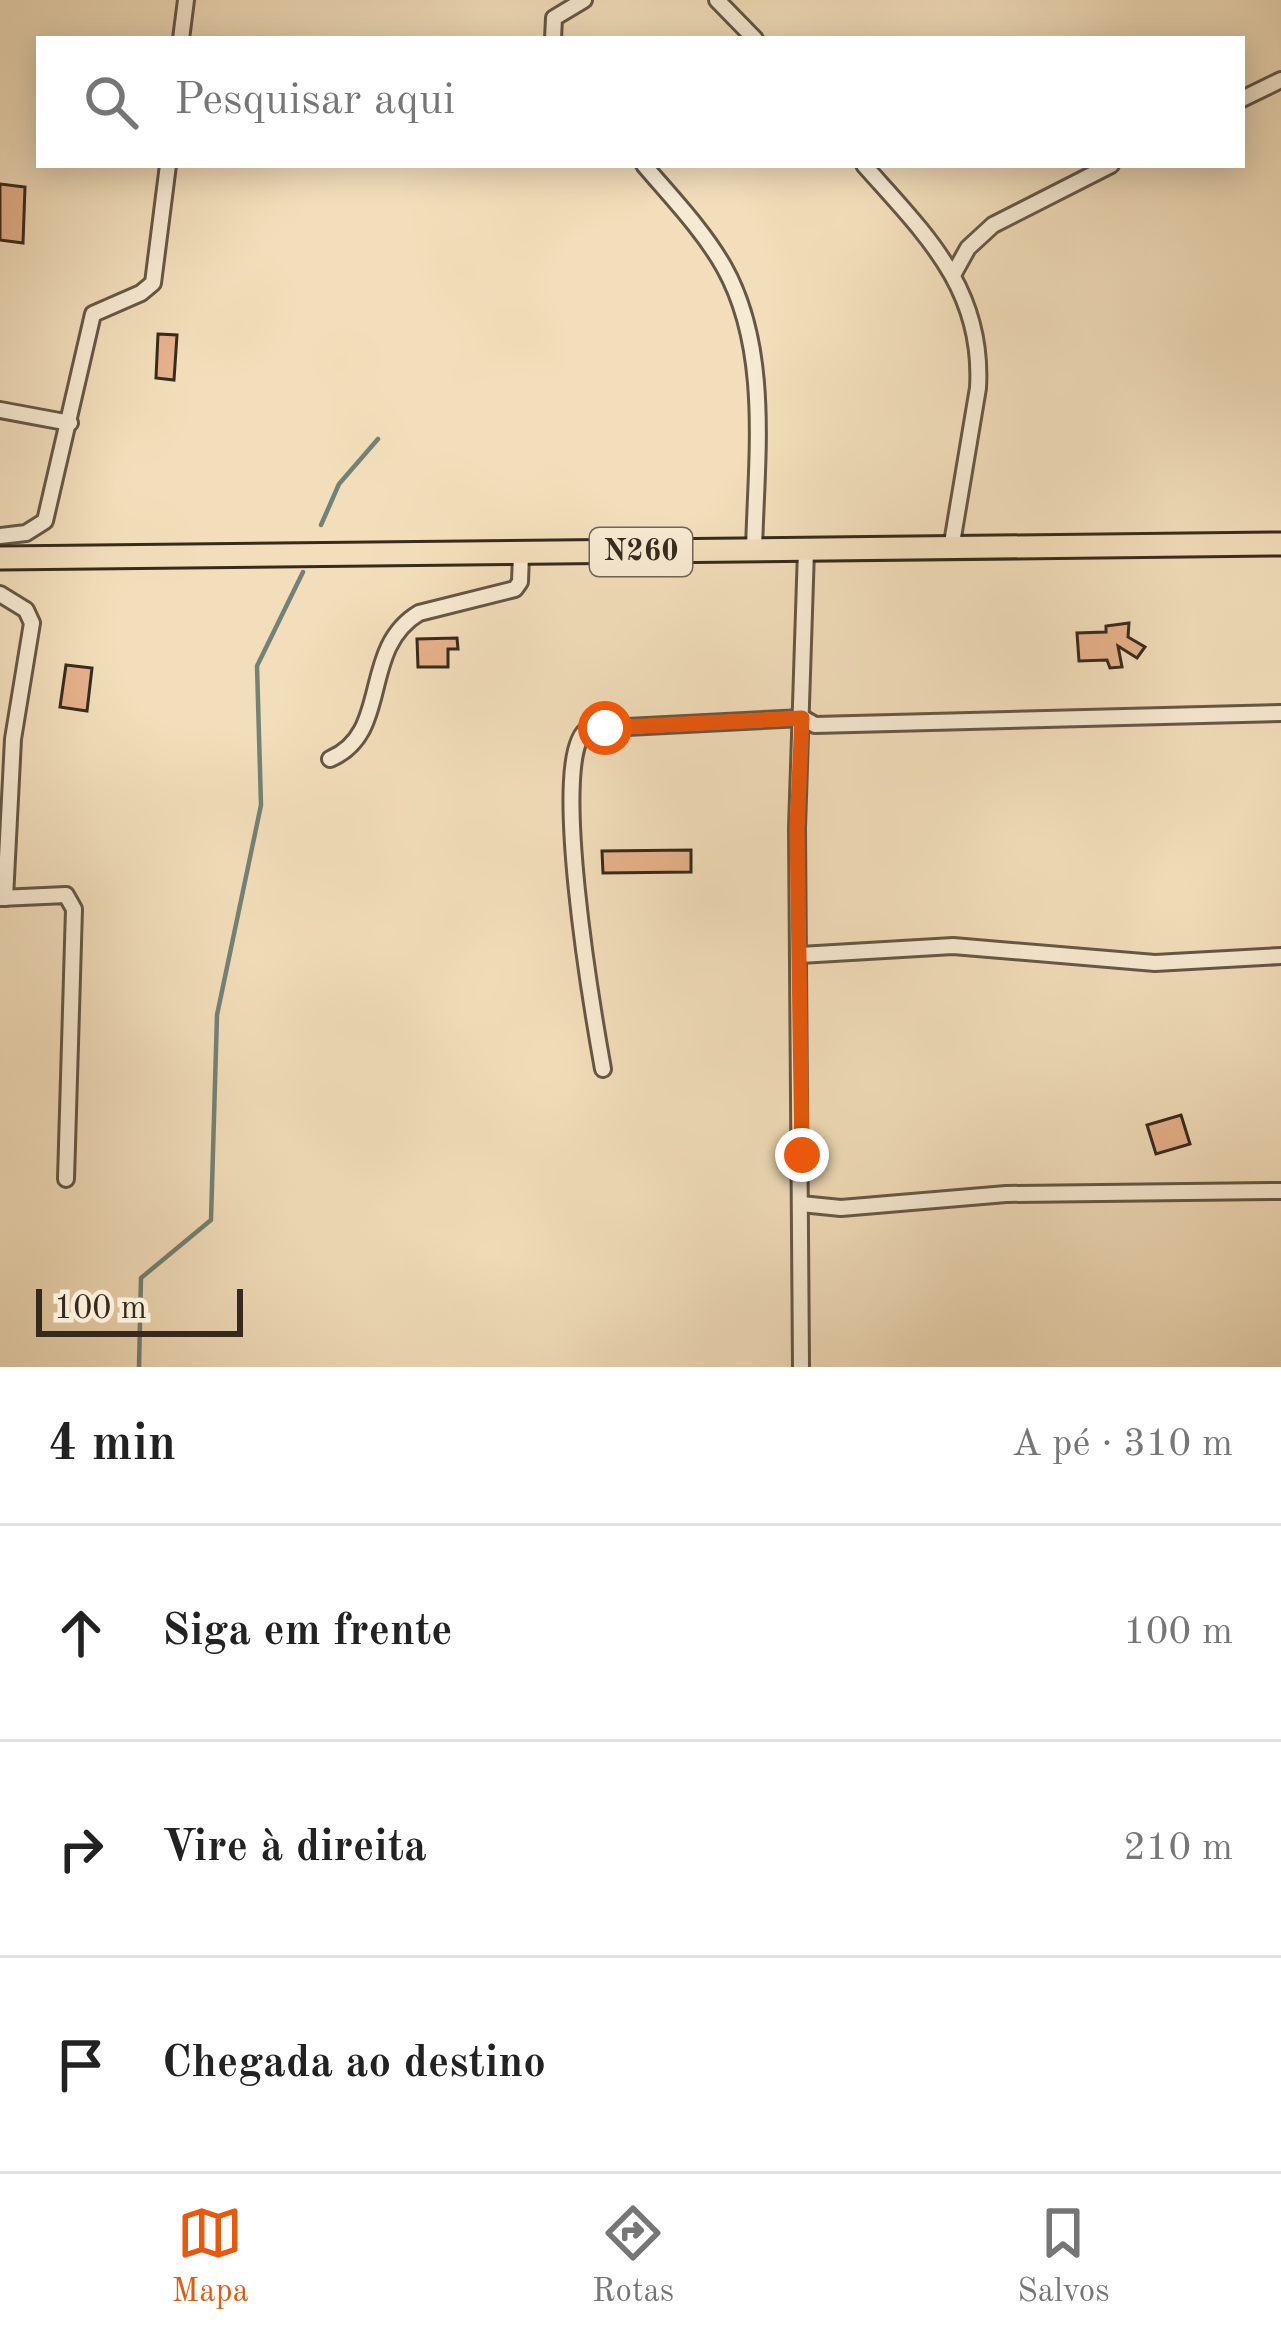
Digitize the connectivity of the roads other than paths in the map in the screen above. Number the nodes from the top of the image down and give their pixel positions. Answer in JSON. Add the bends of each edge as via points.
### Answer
{"nodes":[{"id":1,"x":185,"y":0,"type":"edge"},
{"id":2,"x":584,"y":0,"type":"edge"},
{"id":3,"x":717,"y":0,"type":"edge"},
{"id":4,"x":181,"y":36,"type":"edge"},
{"id":5,"x":554,"y":36,"type":"edge"},
{"id":6,"x":752,"y":36,"type":"edge"},
{"id":7,"x":1281,"y":80,"type":"edge"},
{"id":8,"x":1245,"y":98,"type":"edge"},
{"id":9,"x":167,"y":168,"type":"edge"},
{"id":10,"x":647,"y":168,"type":"edge"},
{"id":11,"x":867,"y":168,"type":"edge"},
{"id":12,"x":1105,"y":168,"type":"edge"},
{"id":13,"x":953,"y":274,"type":"junction"},
{"id":14,"x":0,"y":410,"type":"edge"},
{"id":15,"x":70,"y":423,"type":"junction"},
{"id":16,"x":0,"y":536,"type":"edge"},
{"id":17,"x":1281,"y":544,"type":"edge"},
{"id":18,"x":951,"y":548,"type":"junction"},
{"id":19,"x":806,"y":550,"type":"junction"},
{"id":20,"x":754,"y":551,"type":"junction"},
{"id":21,"x":520,"y":554,"type":"junction"},
{"id":22,"x":0,"y":558,"type":"edge"},
{"id":23,"x":0,"y":594,"type":"edge"},
{"id":24,"x":1281,"y":713,"type":"edge"},
{"id":25,"x":802,"y":718,"type":"junction"},
{"id":26,"x":331,"y":760,"type":"dead end"},
{"id":27,"x":3,"y":898,"type":"edge"},
{"id":28,"x":800,"y":955,"type":"junction"},
{"id":29,"x":1281,"y":956,"type":"edge"},
{"id":30,"x":602,"y":1070,"type":"dead end"},
{"id":31,"x":67,"y":1179,"type":"dead end"},
{"id":32,"x":1281,"y":1191,"type":"edge"},
{"id":33,"x":801,"y":1204,"type":"junction"},
{"id":34,"x":801,"y":1367,"type":"edge"}],
"edges":[{"from":1,"to":4,"type":"street"},
{"from":2,"to":5,"type":"street","via":[[554,19]]},
{"from":3,"to":6,"type":"street"},
{"from":7,"to":8,"type":"street"},
{"from":9,"to":15,"type":"street","via":[[152,283],[93,314]]},
{"from":10,"to":20,"type":"street","via":[[709,242],[747,326],[758,428]]},
{"from":11,"to":13,"type":"street"},
{"from":12,"to":13,"type":"street","via":[[993,225]]},
{"from":13,"to":18,"type":"street","via":[[980,364]]},
{"from":14,"to":15,"type":"street"},
{"from":15,"to":16,"type":"street","via":[[45,521]]},
{"from":17,"to":18,"type":"main road","number":"N260"},
{"from":18,"to":19,"type":"main road","number":"N260"},
{"from":19,"to":20,"type":"main road","number":"N260"},
{"from":19,"to":25,"type":"street"},
{"from":20,"to":21,"type":"main road","number":"N260"},
{"from":21,"to":22,"type":"main road","number":"N260"},
{"from":21,"to":26,"type":"street","via":[[515,589],[406,621],[378,668],[357,743]]},
{"from":23,"to":27,"type":"street","via":[[32,623]]},
{"from":24,"to":25,"type":"street","via":[[815,725]]},
{"from":25,"to":28,"type":"street"},
{"from":25,"to":30,"type":"street","via":[[579,734],[569,812]]},
{"from":27,"to":31,"type":"street","via":[[66,895],[74,909]]},
{"from":28,"to":29,"type":"street","via":[[953,946],[1155,963]]},
{"from":28,"to":33,"type":"street"},
{"from":32,"to":33,"type":"street"},
{"from":33,"to":34,"type":"street"}]}
